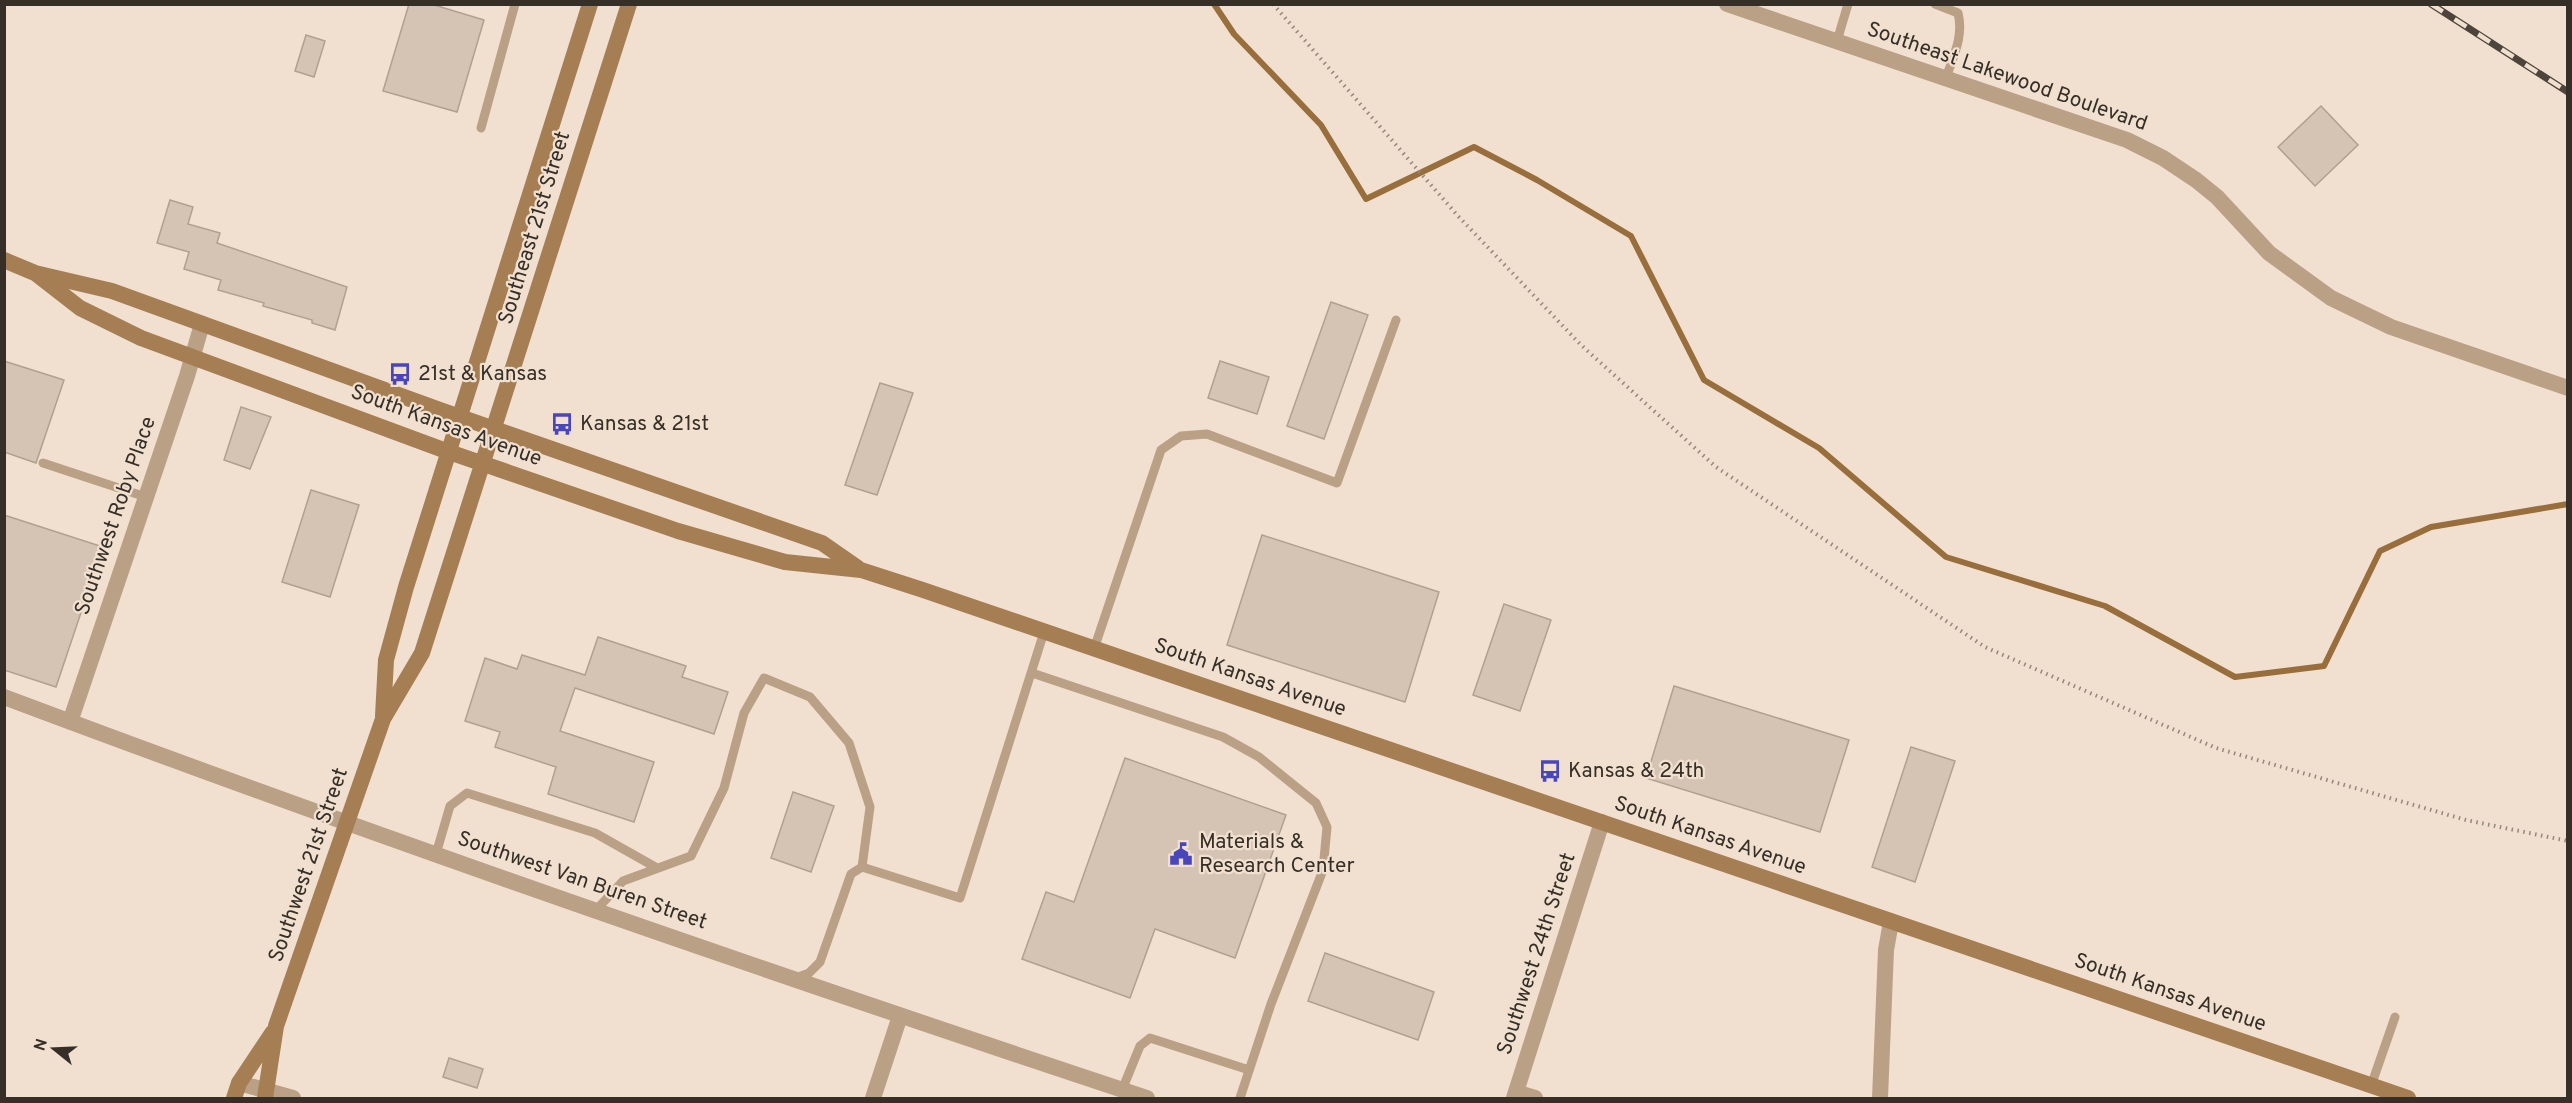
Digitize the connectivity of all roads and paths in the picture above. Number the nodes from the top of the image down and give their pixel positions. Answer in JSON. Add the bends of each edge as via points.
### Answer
{"nodes":[{"id":1,"x":515,"y":4,"type":"edge"},
{"id":2,"x":590,"y":4,"type":"edge"},
{"id":3,"x":629,"y":4,"type":"edge"},
{"id":4,"x":1273,"y":4,"type":"edge"},
{"id":5,"x":1727,"y":4,"type":"edge"},
{"id":6,"x":1848,"y":4,"type":"edge"},
{"id":7,"x":1935,"y":4,"type":"edge"},
{"id":8,"x":1837,"y":41,"type":"junction"},
{"id":9,"x":1946,"y":78,"type":"junction"},
{"id":10,"x":481,"y":128,"type":"dead end"},
{"id":11,"x":4,"y":260,"type":"edge"},
{"id":12,"x":35,"y":273,"type":"junction"},
{"id":13,"x":1396,"y":320,"type":"dead end"},
{"id":14,"x":202,"y":324,"type":"junction"},
{"id":15,"x":191,"y":358,"type":"junction"},
{"id":16,"x":2568,"y":388,"type":"edge"},
{"id":17,"x":461,"y":417,"type":"junction"},
{"id":18,"x":495,"y":429,"type":"junction"},
{"id":19,"x":449,"y":452,"type":"junction"},
{"id":20,"x":43,"y":463,"type":"dead end"},
{"id":21,"x":484,"y":464,"type":"junction"},
{"id":22,"x":146,"y":497,"type":"junction"},
{"id":23,"x":861,"y":570,"type":"junction"},
{"id":24,"x":1044,"y":632,"type":"junction"},
{"id":25,"x":1094,"y":649,"type":"junction"},
{"id":26,"x":1032,"y":673,"type":"junction"},
{"id":27,"x":4,"y":697,"type":"edge"},
{"id":28,"x":383,"y":719,"type":"junction"},
{"id":29,"x":70,"y":722,"type":"junction"},
{"id":30,"x":1602,"y":822,"type":"junction"},
{"id":31,"x":347,"y":824,"type":"junction"},
{"id":32,"x":2568,"y":841,"type":"edge"},
{"id":33,"x":435,"y":854,"type":"junction"},
{"id":34,"x":862,"y":867,"type":"junction"},
{"id":35,"x":657,"y":868,"type":"junction"},
{"id":36,"x":596,"y":910,"type":"junction"},
{"id":37,"x":1891,"y":922,"type":"junction"},
{"id":38,"x":794,"y":979,"type":"junction"},
{"id":39,"x":900,"y":1016,"type":"junction"},
{"id":40,"x":2395,"y":1017,"type":"dead end"},
{"id":41,"x":276,"y":1026,"type":"junction"},
{"id":42,"x":1249,"y":1070,"type":"junction"},
{"id":43,"x":2371,"y":1086,"type":"junction"},
{"id":44,"x":1122,"y":1090,"type":"junction"},
{"id":45,"x":237,"y":1091,"type":"edge"},
{"id":46,"x":266,"y":1095,"type":"edge"},
{"id":47,"x":1515,"y":1095,"type":"edge"},
{"id":48,"x":293,"y":1098,"type":"edge"},
{"id":49,"x":873,"y":1098,"type":"edge"},
{"id":50,"x":1147,"y":1098,"type":"edge"},
{"id":51,"x":1240,"y":1098,"type":"edge"},
{"id":52,"x":1534,"y":1098,"type":"edge"},
{"id":53,"x":1880,"y":1098,"type":"edge"},
{"id":54,"x":2408,"y":1098,"type":"edge"}],
"edges":[{"from":1,"to":10,"type":"lane"},
{"from":2,"to":17,"type":"main road","name":"Southeast 21st Street"},
{"from":3,"to":18,"type":"main road","name":"Southeast 21st Street"},
{"from":4,"to":32,"type":"path","via":[[1429,183],[1581,345],[1716,467],[1985,647],[2216,748],[2466,820]]},
{"from":5,"to":8,"type":"street","name":"Southeast Lakewood Boulevard"},
{"from":6,"to":8,"type":"lane"},
{"from":7,"to":9,"type":"lane","via":[[1958,13],[1961,23]]},
{"from":8,"to":9,"type":"street","name":"Southeast Lakewood Boulevard"},
{"from":9,"to":16,"type":"street","name":"Southeast Lakewood Boulevard","via":[[2127,140],[2163,158],[2217,197],[2250,236],[2288,269],[2353,310],[2391,327]]},
{"from":11,"to":12,"type":"main road","name":"South Kansas Avenue"},
{"from":12,"to":14,"type":"main road","name":"South Kansas Avenue","via":[[112,291]]},
{"from":12,"to":15,"type":"main road","name":"South Kansas Avenue","via":[[80,309]]},
{"from":13,"to":25,"type":"lane","via":[[1336,483],[1207,434],[1181,436],[1161,450]]},
{"from":14,"to":15,"type":"street","name":"Southwest Roby Place"},
{"from":14,"to":17,"type":"main road","name":"South Kansas Avenue"},
{"from":15,"to":19,"type":"main road","name":"South Kansas Avenue"},
{"from":15,"to":22,"type":"street","name":"Southwest Roby Place"},
{"from":17,"to":18,"type":"main road","name":"South Kansas Avenue"},
{"from":17,"to":19,"type":"main road","name":"Southeast 21st Street"},
{"from":18,"to":21,"type":"main road","name":"Southeast 21st Street"},
{"from":18,"to":23,"type":"main road","name":"South Kansas Avenue","via":[[822,543]]},
{"from":19,"to":21,"type":"main road","name":"South Kansas Avenue"},
{"from":19,"to":28,"type":"main road","name":"Southwest 21st Street","via":[[386,660]]},
{"from":20,"to":22,"type":"lane"},
{"from":21,"to":23,"type":"main road","name":"South Kansas Avenue","via":[[678,531],[785,562]]},
{"from":21,"to":28,"type":"main road","name":"Southwest 21st Street","via":[[423,653]]},
{"from":22,"to":29,"type":"street","name":"Southwest Roby Place"},
{"from":23,"to":24,"type":"main road","name":"South Kansas Avenue"},
{"from":24,"to":25,"type":"main road","name":"South Kansas Avenue"},
{"from":24,"to":26,"type":"lane"},
{"from":25,"to":30,"type":"main road","name":"South Kansas Avenue"},
{"from":26,"to":34,"type":"lane","via":[[960,898]]},
{"from":26,"to":42,"type":"lane","via":[[1223,737],[1259,756],[1316,803],[1328,827],[1323,870]]},
{"from":27,"to":29,"type":"street","name":"Southwest Van Buren Street"},
{"from":28,"to":31,"type":"main road","name":"Southwest 21st Street"},
{"from":29,"to":31,"type":"street","name":"Southwest Van Buren Street"},
{"from":30,"to":37,"type":"main road","name":"South Kansas Avenue"},
{"from":30,"to":47,"type":"street","name":"Southwest 24th Street"},
{"from":31,"to":33,"type":"street","name":"Southwest Van Buren Street"},
{"from":31,"to":41,"type":"main road","name":"Southwest 21st Street"},
{"from":33,"to":35,"type":"lane","via":[[450,806],[467,793],[595,832]]},
{"from":33,"to":36,"type":"street","name":"Southwest Van Buren Street"},
{"from":34,"to":35,"type":"lane","via":[[870,807],[849,743],[810,697],[764,678],[744,713],[724,788],[691,856]]},
{"from":34,"to":38,"type":"lane","via":[[851,874],[820,962],[809,973]]},
{"from":35,"to":36,"type":"lane","via":[[623,881]]},
{"from":36,"to":38,"type":"street","name":"Southwest Van Buren Street"},
{"from":37,"to":43,"type":"main road","name":"South Kansas Avenue"},
{"from":37,"to":53,"type":"street","via":[[1886,950]]},
{"from":38,"to":39,"type":"street","name":"Southwest Van Buren Street"},
{"from":39,"to":44,"type":"street","name":"Southwest Van Buren Street"},
{"from":39,"to":49,"type":"street"},
{"from":40,"to":43,"type":"lane"},
{"from":41,"to":45,"type":"main road","name":"Southwest 21st Street"},
{"from":41,"to":46,"type":"main road","name":"Southwest 21st Street"},
{"from":42,"to":44,"type":"lane","via":[[1150,1038],[1140,1046]]},
{"from":42,"to":51,"type":"lane"},
{"from":43,"to":54,"type":"main road","name":"South Kansas Avenue"},
{"from":44,"to":50,"type":"street","name":"Southwest Van Buren Street"},
{"from":45,"to":46,"type":"street"},
{"from":46,"to":48,"type":"street"},
{"from":47,"to":52,"type":"street"}]}
